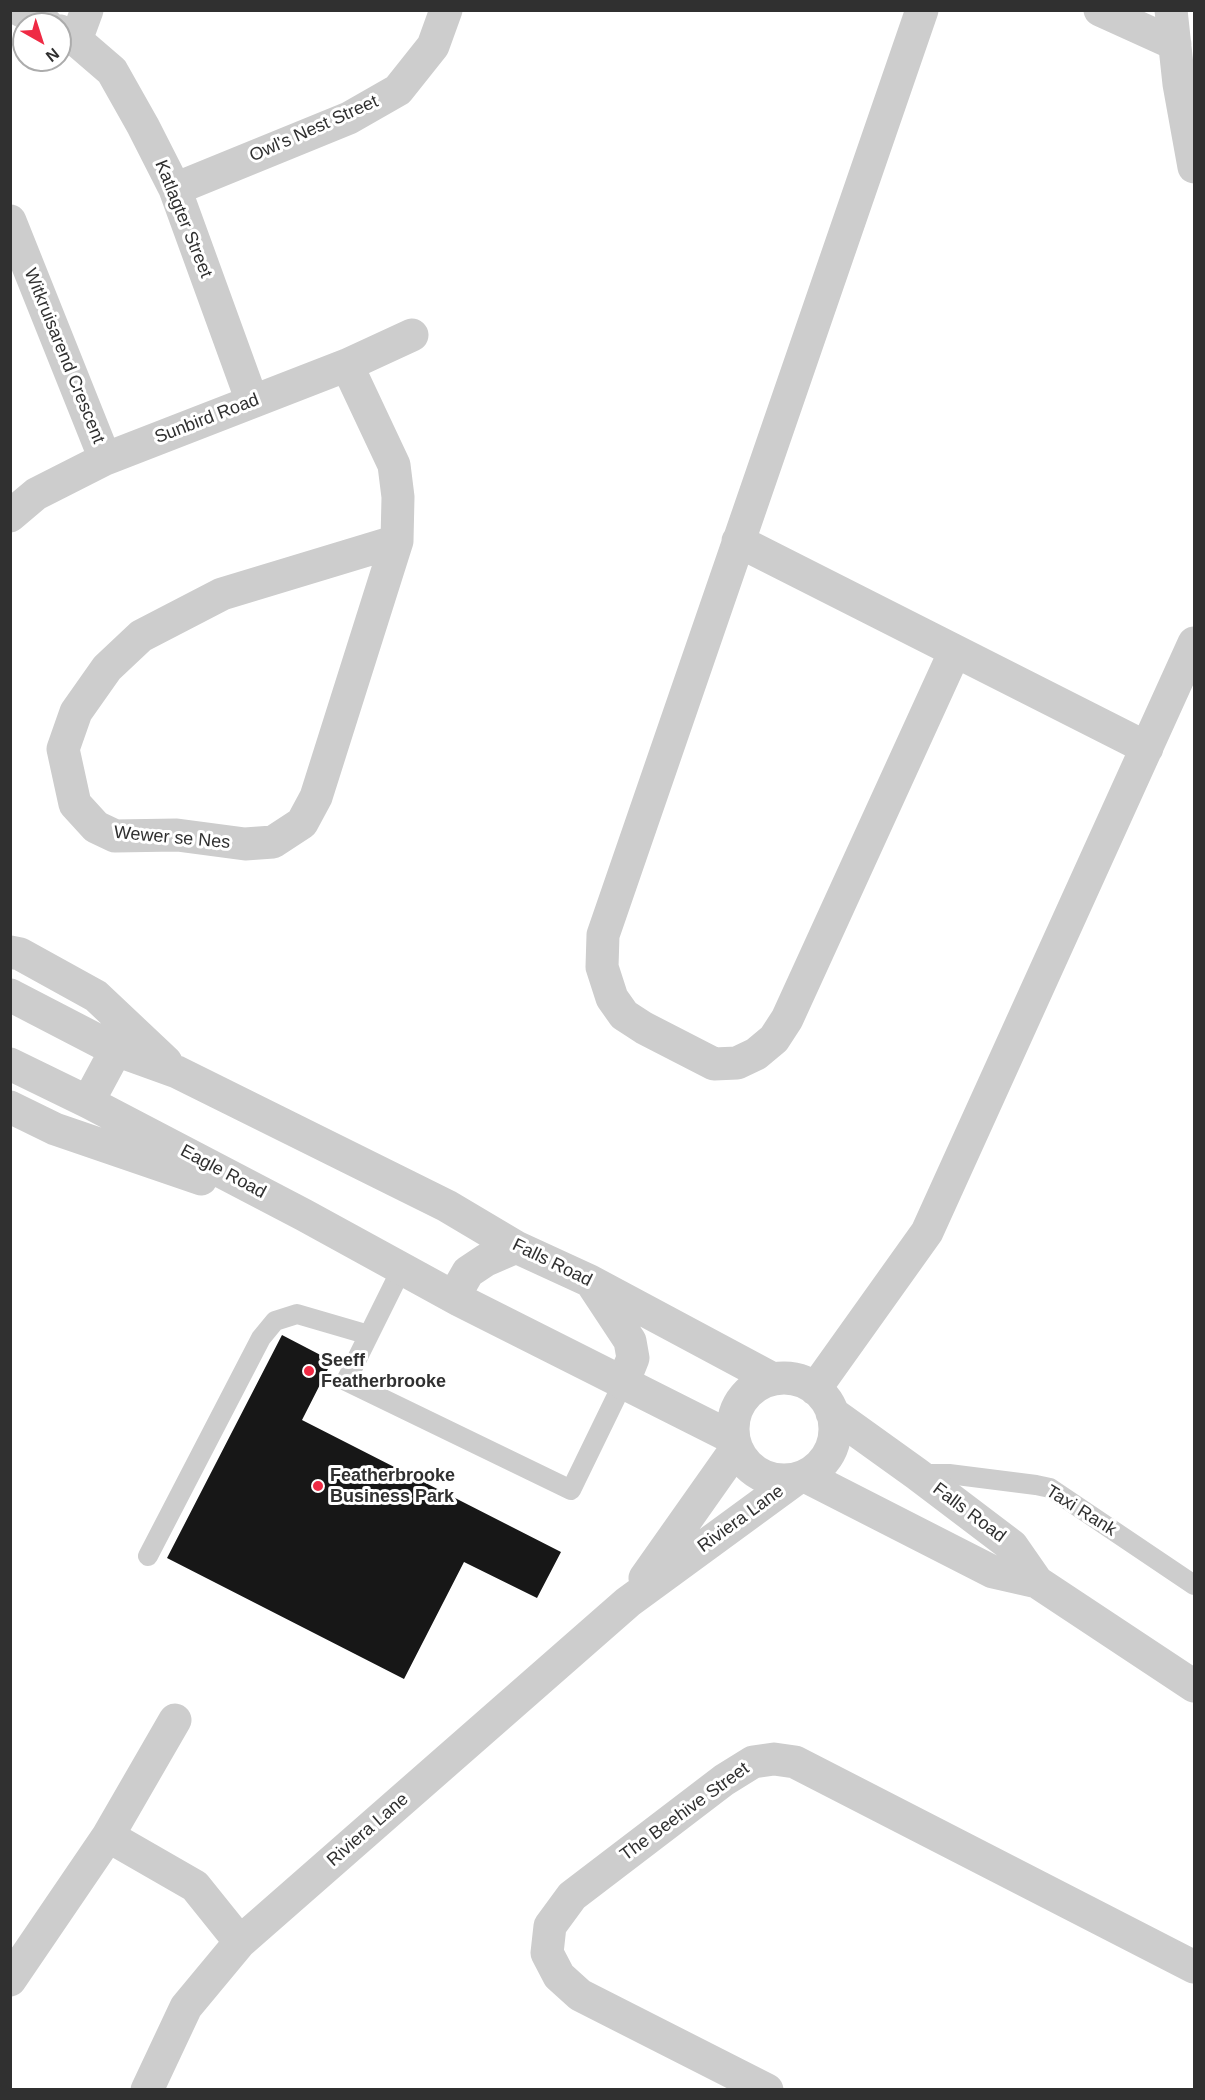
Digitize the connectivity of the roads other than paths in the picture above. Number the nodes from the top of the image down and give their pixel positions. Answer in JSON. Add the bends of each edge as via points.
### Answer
{"nodes":[{"id":1,"x":446,"y":10,"type":"edge"},
{"id":2,"x":922,"y":10,"type":"edge"},
{"id":3,"x":1100,"y":10,"type":"edge"},
{"id":4,"x":1171,"y":10,"type":"edge"},
{"id":5,"x":75,"y":27,"type":"edge"},
{"id":6,"x":1175,"y":44,"type":"junction"},
{"id":7,"x":1194,"y":164,"type":"edge"},
{"id":8,"x":175,"y":189,"type":"junction"},
{"id":9,"x":10,"y":221,"type":"edge"},
{"id":10,"x":412,"y":335,"type":"dead end"},
{"id":11,"x":347,"y":365,"type":"junction"},
{"id":12,"x":252,"y":401,"type":"junction"},
{"id":13,"x":105,"y":459,"type":"junction"},
{"id":14,"x":10,"y":516,"type":"edge"},
{"id":15,"x":397,"y":541,"type":"junction"},
{"id":16,"x":738,"y":542,"type":"junction"},
{"id":17,"x":1194,"y":643,"type":"edge"},
{"id":18,"x":955,"y":651,"type":"junction"},
{"id":19,"x":1147,"y":748,"type":"junction"},
{"id":20,"x":10,"y":952,"type":"edge"},
{"id":21,"x":10,"y":995,"type":"edge"},
{"id":22,"x":116,"y":1050,"type":"junction"},
{"id":23,"x":10,"y":1064,"type":"edge"},
{"id":24,"x":177,"y":1072,"type":"junction"},
{"id":25,"x":88,"y":1102,"type":"junction"},
{"id":26,"x":10,"y":1107,"type":"edge"},
{"id":27,"x":10,"y":1131,"type":"edge"},
{"id":28,"x":165,"y":1167,"type":"junction"},
{"id":29,"x":304,"y":1215,"type":"junction"},
{"id":30,"x":516,"y":1247,"type":"junction"},
{"id":31,"x":401,"y":1270,"type":"junction"},
{"id":32,"x":590,"y":1281,"type":"junction"},
{"id":33,"x":459,"y":1300,"type":"junction"},
{"id":34,"x":369,"y":1335,"type":"junction"},
{"id":35,"x":773,"y":1379,"type":"junction"},
{"id":36,"x":623,"y":1383,"type":"junction"},
{"id":37,"x":824,"y":1401,"type":"junction"},
{"id":38,"x":734,"y":1443,"type":"junction"},
{"id":39,"x":917,"y":1474,"type":"junction"},
{"id":40,"x":801,"y":1477,"type":"junction"},
{"id":41,"x":148,"y":1556,"type":"dead end"},
{"id":42,"x":1037,"y":1582,"type":"junction"},
{"id":43,"x":1194,"y":1585,"type":"edge"},
{"id":44,"x":628,"y":1602,"type":"junction"},
{"id":45,"x":1194,"y":1686,"type":"edge"},
{"id":46,"x":175,"y":1720,"type":"dead end"},
{"id":47,"x":108,"y":1836,"type":"junction"},
{"id":48,"x":240,"y":1942,"type":"junction"},
{"id":49,"x":1194,"y":1966,"type":"edge"},
{"id":50,"x":10,"y":1980,"type":"edge"},
{"id":51,"x":147,"y":2090,"type":"edge"},
{"id":52,"x":767,"y":2090,"type":"edge"}],
"edges":[{"from":1,"to":8,"type":"street","name":"Owl's Nest Street","via":[[433,46],[398,90],[349,118]]},
{"from":2,"to":16,"type":"street"},
{"from":3,"to":6,"type":"street"},
{"from":4,"to":6,"type":"street"},
{"from":5,"to":8,"type":"street","name":"Katlagter Street","via":[[112,71]]},
{"from":6,"to":7,"type":"street"},
{"from":8,"to":12,"type":"street","name":"Katlagter Street"},
{"from":9,"to":13,"type":"street","name":"Witkruisarend Crescent"},
{"from":10,"to":11,"type":"street","name":"Sunbird Road"},
{"from":11,"to":12,"type":"street","name":"Sunbird Road"},
{"from":11,"to":15,"type":"street","name":"Wewer se Nes","via":[[394,465]]},
{"from":12,"to":13,"type":"street","name":"Sunbird Road"},
{"from":13,"to":14,"type":"street","name":"Sunbird Road","via":[[36,494]]},
{"from":15,"to":15,"type":"street","name":"Wewer se Nes","via":[[316,797],[302,823],[273,842],[245,844],[177,835],[115,836],[96,827],[75,804],[63,749],[76,712],[107,668],[141,636],[222,594]]},
{"from":16,"to":18,"type":"street"},
{"from":16,"to":18,"type":"street","via":[[603,935],[602,967],[612,998],[624,1015],[714,1064],[736,1063],[756,1054],[774,1039],[787,1019]]},
{"from":17,"to":19,"type":"street"},
{"from":18,"to":19,"type":"street"},
{"from":19,"to":37,"type":"street","via":[[927,1232]]},
{"from":20,"to":24,"type":"street","via":[[96,996]]},
{"from":21,"to":22,"type":"street"},
{"from":22,"to":24,"type":"street"},
{"from":22,"to":25,"type":"street"},
{"from":23,"to":25,"type":"street","name":"Eagle Road"},
{"from":24,"to":30,"type":"street","name":"Falls Road","via":[[447,1206]]},
{"from":25,"to":29,"type":"street","name":"Eagle Road"},
{"from":26,"to":28,"type":"street","name":"Eagle Road","via":[[55,1129]]},
{"from":27,"to":28,"type":"street","name":"Eagle Road","via":[[44,1148]]},
{"from":28,"to":29,"type":"street","name":"Eagle Road"},
{"from":29,"to":31,"type":"street","name":"Falls Road"},
{"from":30,"to":32,"type":"street","name":"Falls Road"},
{"from":30,"to":33,"type":"street","via":[[468,1272],[460,1286]]},
{"from":31,"to":33,"type":"street","name":"Falls Road"},
{"from":31,"to":34,"type":"lane"},
{"from":32,"to":35,"type":"street","name":"Falls Road"},
{"from":32,"to":36,"type":"street","via":[[630,1341],[633,1358]]},
{"from":33,"to":36,"type":"street","name":"Falls Road"},
{"from":34,"to":36,"type":"lane","via":[[346,1381],[571,1490]]},
{"from":34,"to":41,"type":"lane","via":[[297,1314],[275,1321],[261,1338]]},
{"from":35,"to":37,"type":"street","name":"Falls Road","via":[[803,1382]]},
{"from":35,"to":38,"type":"street","via":[[746,1394],[737,1407],[732,1422]]},
{"from":36,"to":38,"type":"street","name":"Falls Road"},
{"from":37,"to":39,"type":"street","name":"Falls Road"},
{"from":37,"to":40,"type":"street","via":[[835,1428],[834,1443],[818,1468]]},
{"from":38,"to":40,"type":"street","name":"Falls Road","via":[[744,1463],[756,1473],[786,1481]]},
{"from":38,"to":44,"type":"street","name":"Riviera Lane"},
{"from":39,"to":42,"type":"street","name":"Falls Road","via":[[1012,1546]]},
{"from":39,"to":43,"type":"lane","name":"Taxi Rank","via":[[949,1474],[1050,1488]]},
{"from":40,"to":42,"type":"street","name":"Falls Road","via":[[993,1572]]},
{"from":40,"to":44,"type":"street","name":"Riviera Lane"},
{"from":42,"to":45,"type":"street","name":"Falls Road"},
{"from":44,"to":48,"type":"street","name":"Riviera Lane"},
{"from":46,"to":47,"type":"street"},
{"from":47,"to":48,"type":"street","via":[[195,1886]]},
{"from":47,"to":50,"type":"street"},
{"from":48,"to":51,"type":"street","name":"Riviera Lane","via":[[186,2007]]},
{"from":49,"to":52,"type":"street","name":"The Beehive Street","via":[[795,1762],[753,1762],[572,1896],[550,1926],[547,1953],[558,1977],[580,1995]]}]}
